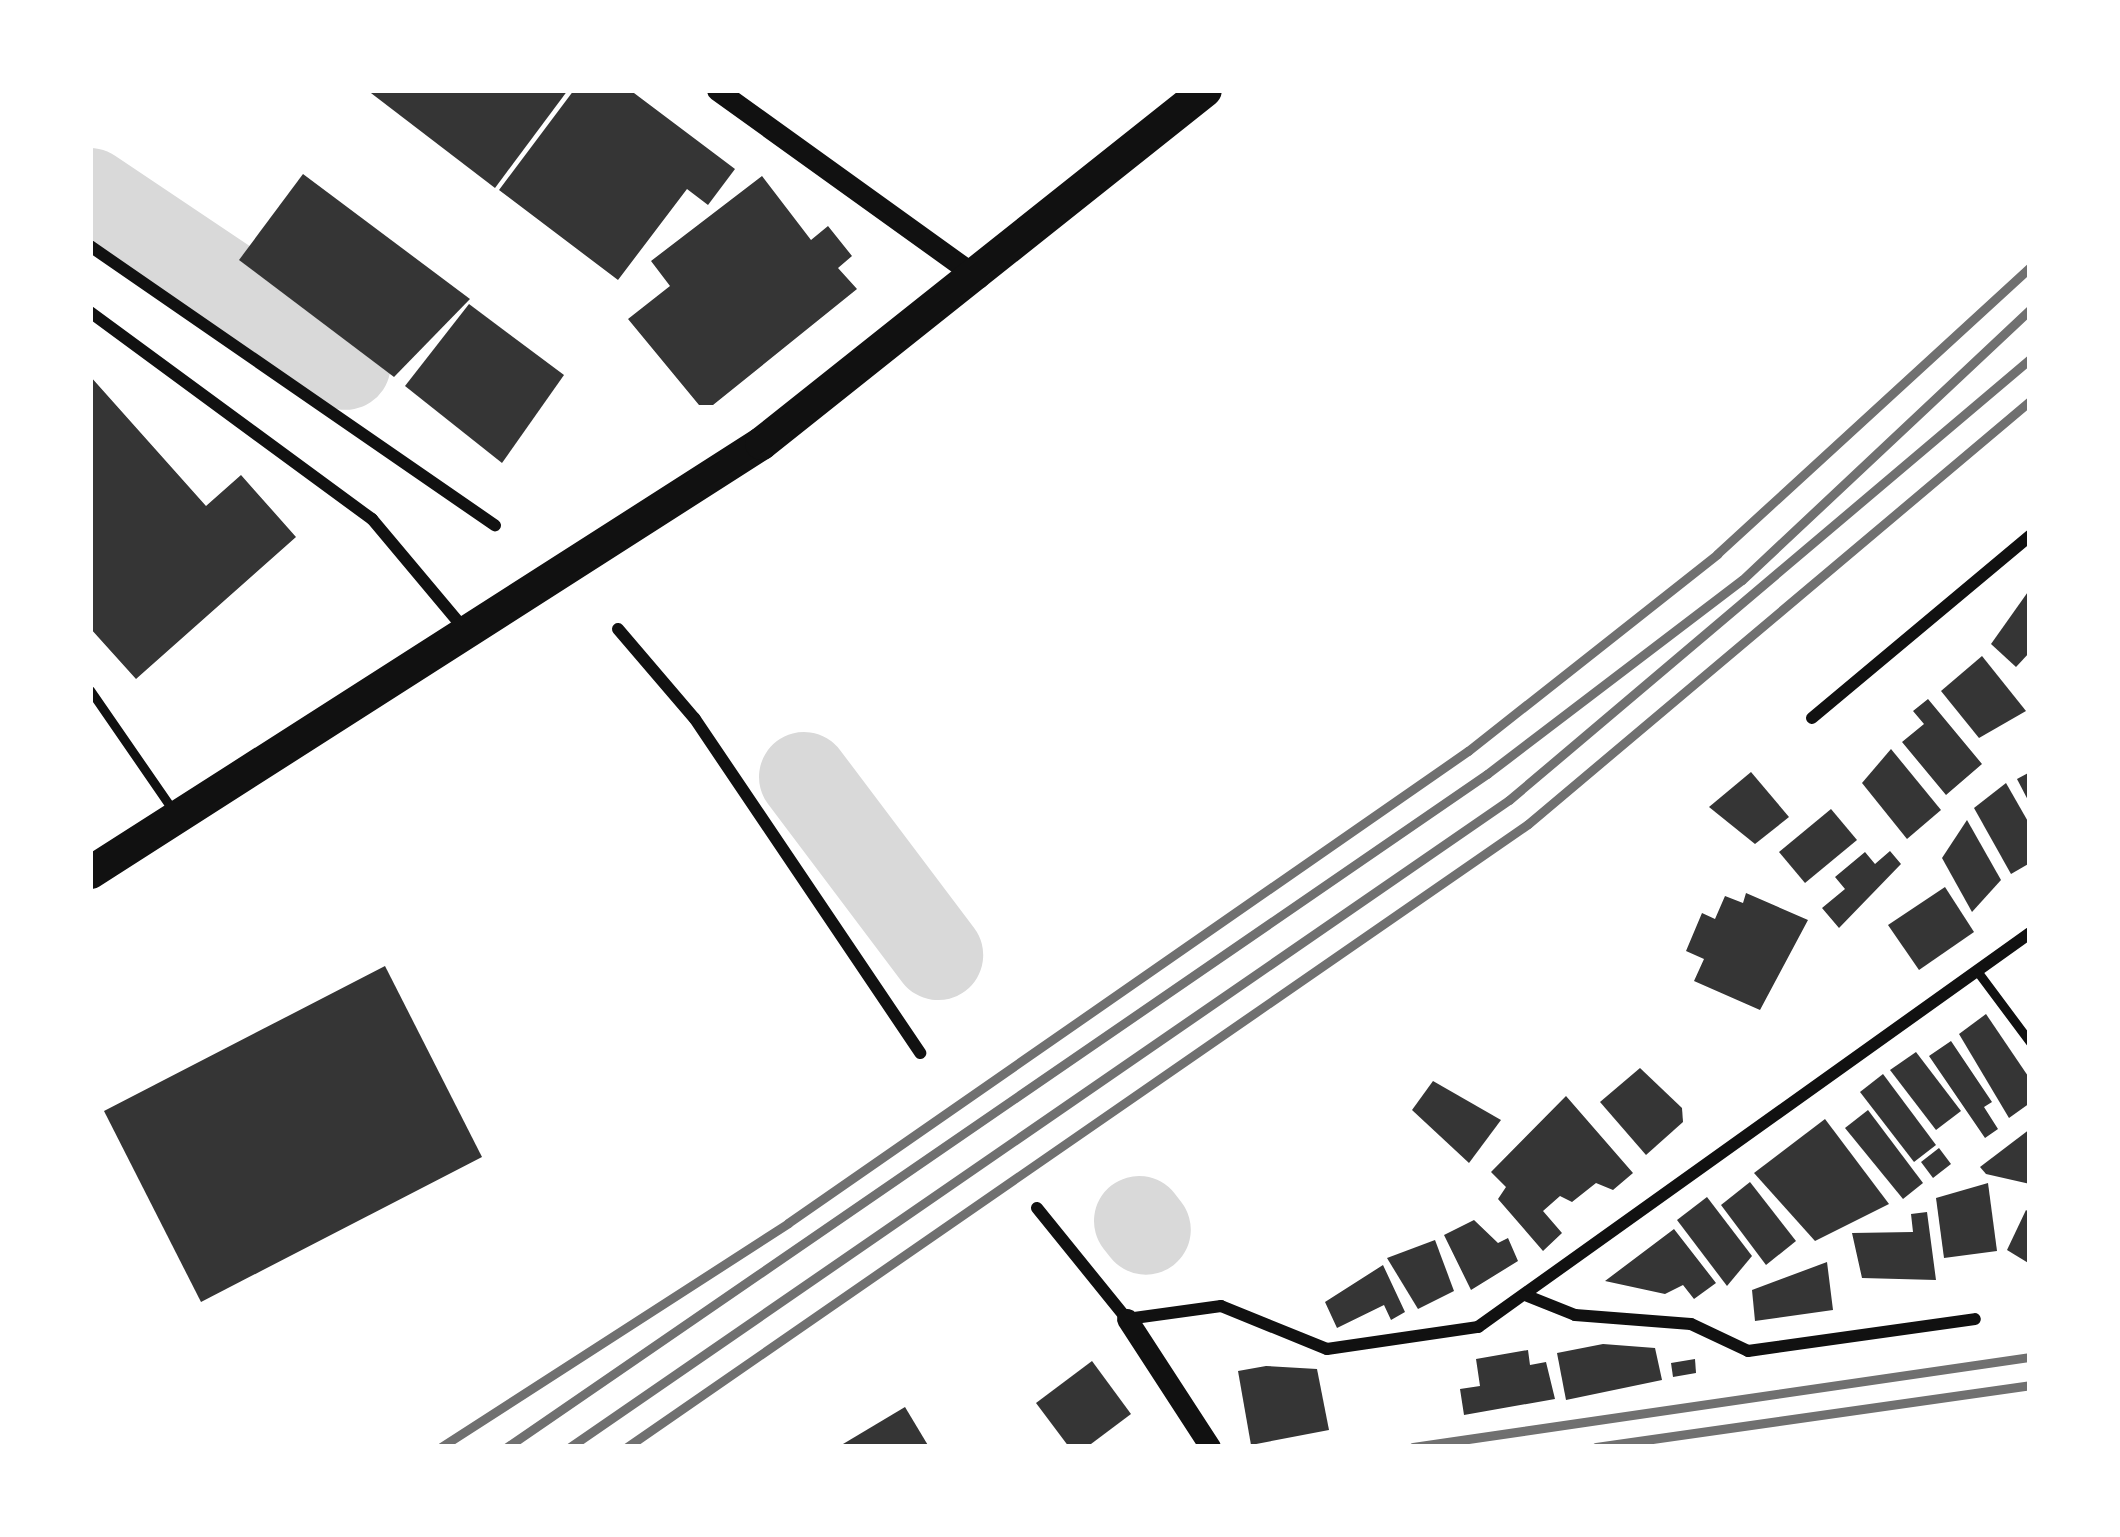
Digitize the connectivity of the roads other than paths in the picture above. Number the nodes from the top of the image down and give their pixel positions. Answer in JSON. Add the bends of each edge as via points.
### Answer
{"nodes":[{"id":1,"x":717,"y":90,"type":"edge"},
{"id":2,"x":1205,"y":90,"type":"edge"},
{"id":3,"x":90,"y":246,"type":"edge"},
{"id":4,"x":979,"y":278,"type":"junction"},
{"id":5,"x":90,"y":312,"type":"edge"},
{"id":6,"x":495,"y":525,"type":"dead end"},
{"id":7,"x":2030,"y":536,"type":"edge"},
{"id":8,"x":618,"y":629,"type":"dead end"},
{"id":9,"x":470,"y":638,"type":"junction"},
{"id":10,"x":90,"y":689,"type":"edge"},
{"id":11,"x":1812,"y":718,"type":"dead end"},
{"id":12,"x":180,"y":820,"type":"junction"},
{"id":13,"x":90,"y":872,"type":"edge"},
{"id":14,"x":2030,"y":933,"type":"edge"},
{"id":15,"x":1977,"y":971,"type":"junction"},
{"id":16,"x":2030,"y":1042,"type":"edge"},
{"id":17,"x":920,"y":1053,"type":"dead end"},
{"id":18,"x":1037,"y":1208,"type":"dead end"},
{"id":19,"x":1526,"y":1295,"type":"junction"},
{"id":20,"x":1126,"y":1318,"type":"junction"},
{"id":21,"x":1975,"y":1319,"type":"dead end"},
{"id":22,"x":1210,"y":1447,"type":"edge"}],
"edges":[{"from":1,"to":4,"type":"street"},
{"from":2,"to":4,"type":"highway"},
{"from":3,"to":6,"type":"street"},
{"from":4,"to":9,"type":"highway","via":[[761,443]]},
{"from":5,"to":9,"type":"street","via":[[408,550]]},
{"from":7,"to":11,"type":"street"},
{"from":8,"to":17,"type":"street","via":[[695,719]]},
{"from":9,"to":12,"type":"highway"},
{"from":10,"to":12,"type":"lane"},
{"from":12,"to":13,"type":"highway"},
{"from":14,"to":15,"type":"street"},
{"from":15,"to":16,"type":"lane"},
{"from":15,"to":19,"type":"street"},
{"from":18,"to":20,"type":"street"},
{"from":19,"to":20,"type":"street","via":[[1478,1327],[1398,1346],[1327,1349],[1221,1306]]},
{"from":19,"to":21,"type":"street","via":[[1575,1315],[1691,1324],[1748,1351]]},
{"from":20,"to":22,"type":"street"}]}
